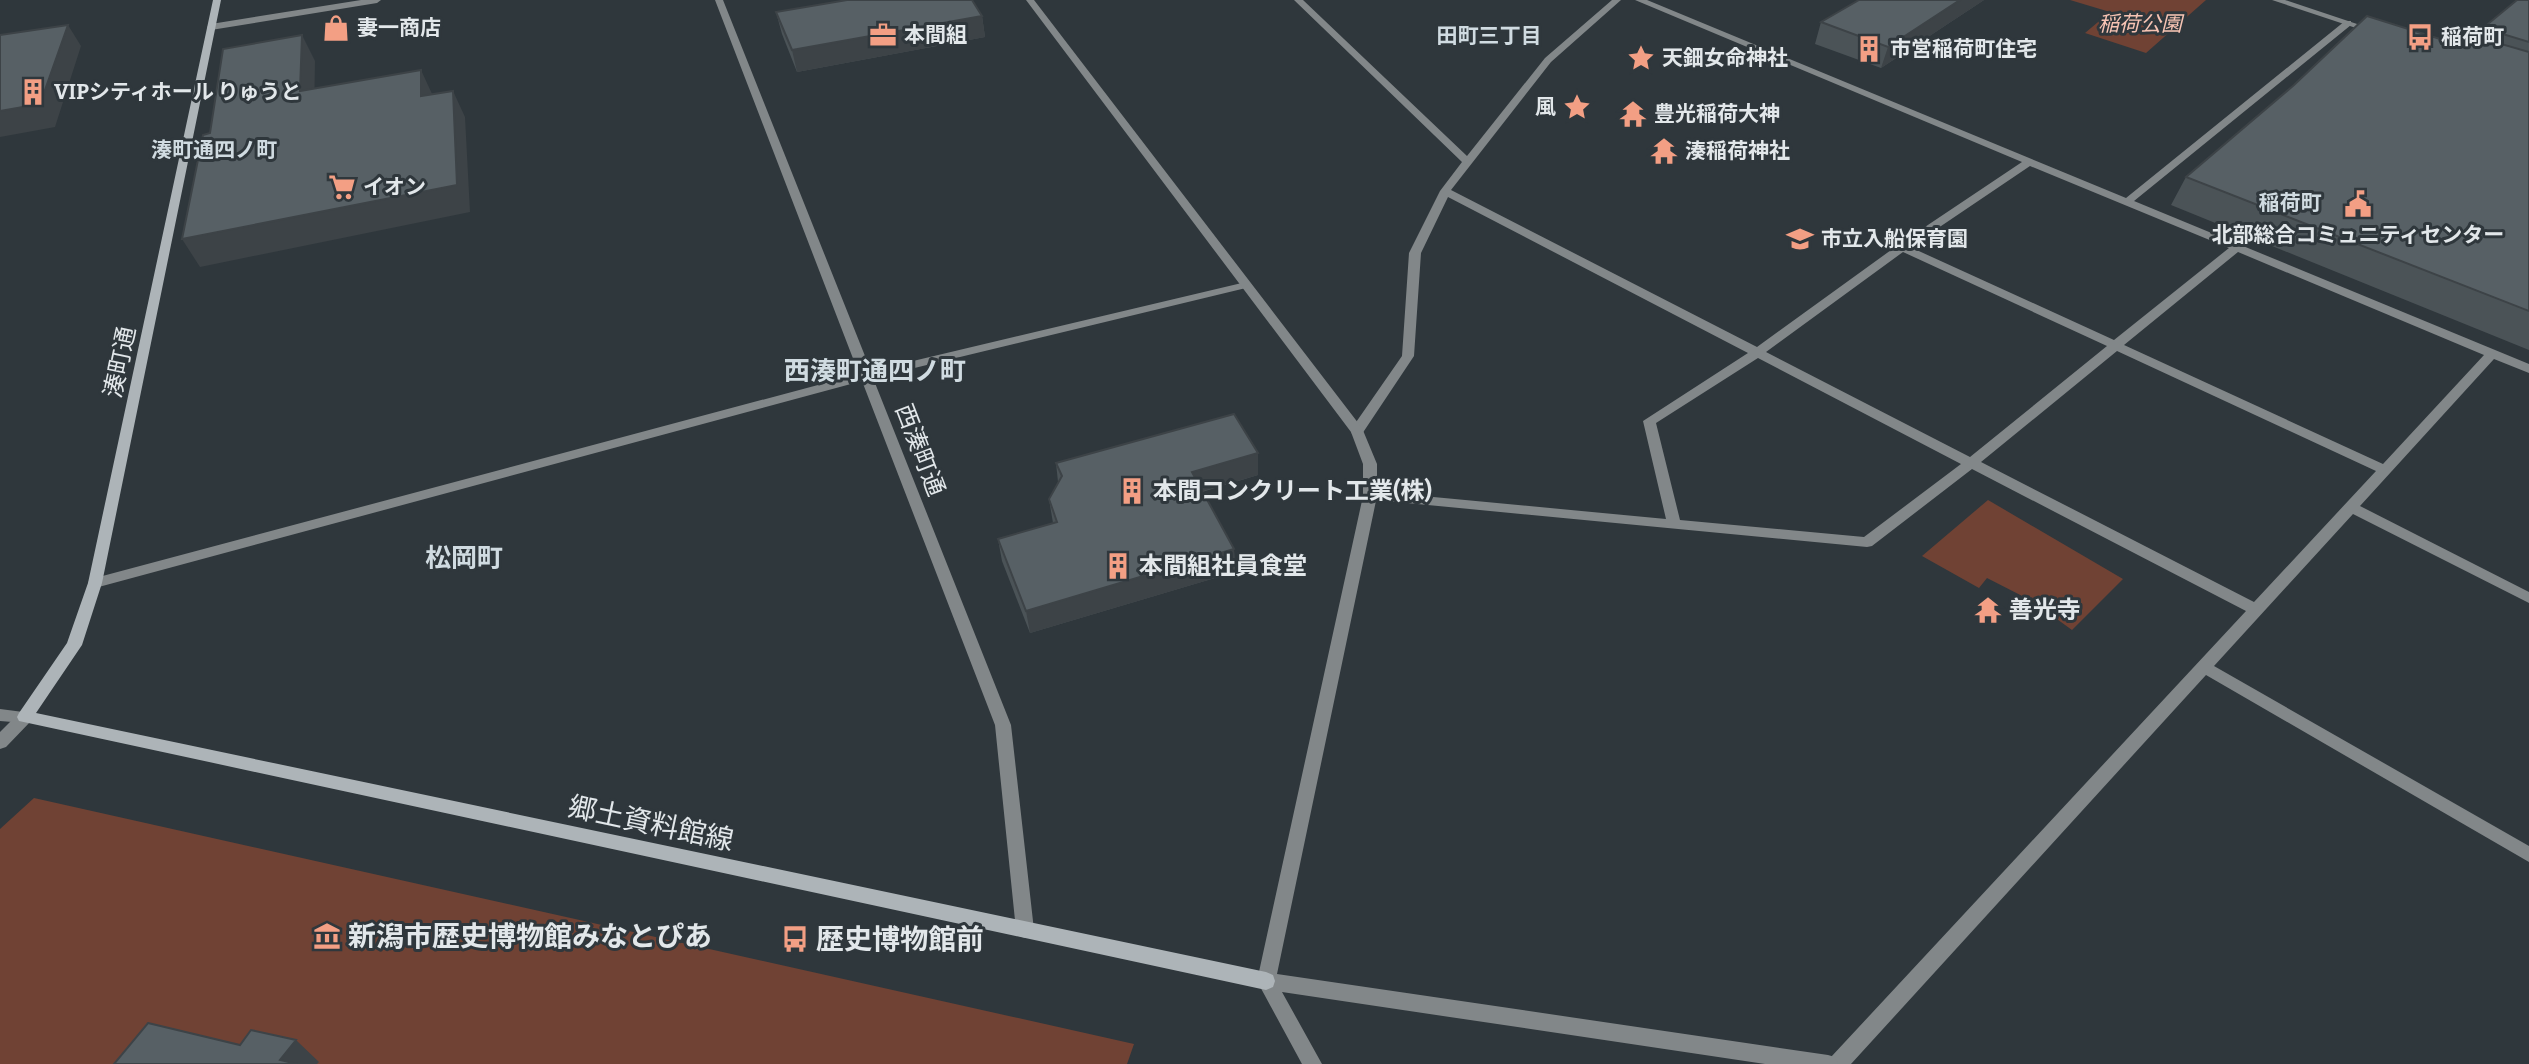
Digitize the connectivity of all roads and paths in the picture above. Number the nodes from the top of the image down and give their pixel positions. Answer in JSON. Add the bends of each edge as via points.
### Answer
{"nodes":[{"id":1,"x":217,"y":0,"type":"edge"},
{"id":2,"x":377,"y":0,"type":"edge"},
{"id":3,"x":719,"y":0,"type":"edge"},
{"id":4,"x":1030,"y":0,"type":"edge"},
{"id":5,"x":1298,"y":0,"type":"edge"},
{"id":6,"x":1617,"y":0,"type":"edge"},
{"id":7,"x":1639,"y":0,"type":"edge"},
{"id":8,"x":2276,"y":0,"type":"edge"},
{"id":9,"x":2348,"y":23,"type":"junction"},
{"id":10,"x":211,"y":27,"type":"junction"},
{"id":11,"x":2387,"y":35,"type":"edge"},
{"id":12,"x":1467,"y":161,"type":"junction"},
{"id":13,"x":2029,"y":162,"type":"junction"},
{"id":14,"x":1446,"y":191,"type":"junction"},
{"id":15,"x":2127,"y":202,"type":"junction"},
{"id":16,"x":1902,"y":247,"type":"junction"},
{"id":17,"x":2236,"y":248,"type":"junction"},
{"id":18,"x":1246,"y":285,"type":"junction"},
{"id":19,"x":2116,"y":346,"type":"junction"},
{"id":20,"x":1758,"y":352,"type":"junction"},
{"id":21,"x":2492,"y":354,"type":"junction"},
{"id":22,"x":2529,"y":369,"type":"edge"},
{"id":23,"x":867,"y":376,"type":"junction"},
{"id":24,"x":1357,"y":431,"type":"junction"},
{"id":25,"x":1971,"y":463,"type":"junction"},
{"id":26,"x":2385,"y":470,"type":"junction"},
{"id":27,"x":1370,"y":496,"type":"junction"},
{"id":28,"x":2350,"y":507,"type":"junction"},
{"id":29,"x":1674,"y":523,"type":"junction"},
{"id":30,"x":95,"y":583,"type":"junction"},
{"id":31,"x":2529,"y":598,"type":"edge"},
{"id":32,"x":2256,"y":610,"type":"junction"},
{"id":33,"x":2204,"y":667,"type":"junction"},
{"id":34,"x":0,"y":715,"type":"edge"},
{"id":35,"x":25,"y":717,"type":"junction"},
{"id":36,"x":0,"y":742,"type":"edge"},
{"id":37,"x":2529,"y":855,"type":"edge"},
{"id":38,"x":1025,"y":930,"type":"junction"},
{"id":39,"x":1266,"y":981,"type":"junction"},
{"id":40,"x":1312,"y":1064,"type":"edge"},
{"id":41,"x":1828,"y":1064,"type":"edge"},
{"id":42,"x":1838,"y":1064,"type":"edge"}],
"edges":[{"from":1,"to":10,"type":"main road","name":"湊町通"},
{"from":2,"to":10,"type":"street"},
{"from":3,"to":23,"type":"street","name":"西湊町通"},
{"from":4,"to":18,"type":"street"},
{"from":5,"to":12,"type":"street"},
{"from":6,"to":12,"type":"street","via":[[1548,60]]},
{"from":7,"to":13,"type":"street"},
{"from":8,"to":9,"type":"street"},
{"from":9,"to":11,"type":"street"},
{"from":9,"to":15,"type":"street"},
{"from":10,"to":30,"type":"main road","name":"湊町通"},
{"from":12,"to":14,"type":"street"},
{"from":13,"to":15,"type":"street"},
{"from":13,"to":16,"type":"street"},
{"from":14,"to":20,"type":"street"},
{"from":14,"to":24,"type":"street","via":[[1415,253],[1408,356]]},
{"from":15,"to":17,"type":"street"},
{"from":16,"to":19,"type":"street"},
{"from":16,"to":20,"type":"street"},
{"from":17,"to":19,"type":"street"},
{"from":17,"to":21,"type":"street"},
{"from":18,"to":23,"type":"street"},
{"from":18,"to":24,"type":"street"},
{"from":19,"to":25,"type":"street"},
{"from":19,"to":26,"type":"street"},
{"from":20,"to":25,"type":"street"},
{"from":20,"to":29,"type":"street","via":[[1649,421]]},
{"from":21,"to":22,"type":"street"},
{"from":21,"to":26,"type":"street"},
{"from":23,"to":30,"type":"street"},
{"from":23,"to":38,"type":"street","name":"西湊町通","via":[[1003,725]]},
{"from":24,"to":27,"type":"street","via":[[1370,464]]},
{"from":25,"to":29,"type":"street","via":[[1867,542]]},
{"from":25,"to":32,"type":"street"},
{"from":26,"to":28,"type":"street"},
{"from":27,"to":29,"type":"street"},
{"from":27,"to":39,"type":"street"},
{"from":28,"to":31,"type":"street"},
{"from":28,"to":32,"type":"street"},
{"from":30,"to":35,"type":"main road","name":"湊町通","via":[[74,645]]},
{"from":32,"to":33,"type":"street"},
{"from":33,"to":37,"type":"street"},
{"from":33,"to":42,"type":"street"},
{"from":34,"to":35,"type":"street"},
{"from":35,"to":36,"type":"street"},
{"from":35,"to":38,"type":"main road","name":"郷土資料館線"},
{"from":38,"to":39,"type":"main road","name":"郷土資料館線"},
{"from":39,"to":40,"type":"street"},
{"from":39,"to":41,"type":"street"}]}
